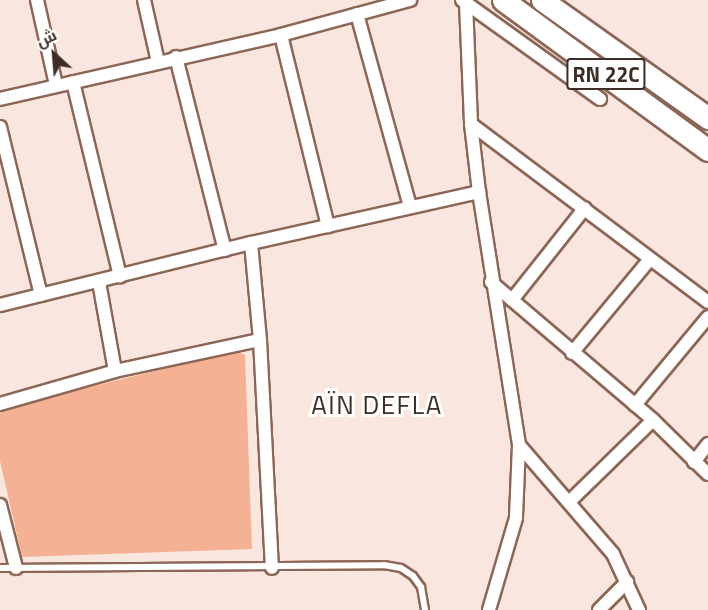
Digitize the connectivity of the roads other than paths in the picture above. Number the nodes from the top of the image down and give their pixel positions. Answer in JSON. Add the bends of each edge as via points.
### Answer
{"nodes":[{"id":1,"x":37,"y":0,"type":"edge"},
{"id":2,"x":144,"y":0,"type":"edge"},
{"id":3,"x":410,"y":0,"type":"edge"},
{"id":4,"x":503,"y":0,"type":"edge"},
{"id":5,"x":542,"y":0,"type":"edge"},
{"id":6,"x":464,"y":1,"type":"edge"},
{"id":7,"x":357,"y":14,"type":"junction"},
{"id":8,"x":281,"y":35,"type":"junction"},
{"id":9,"x":176,"y":57,"type":"junction"},
{"id":10,"x":158,"y":62,"type":"junction"},
{"id":11,"x":73,"y":82,"type":"junction"},
{"id":12,"x":56,"y":85,"type":"junction"},
{"id":13,"x":0,"y":99,"type":"edge"},
{"id":14,"x":600,"y":99,"type":"dead end"},
{"id":15,"x":708,"y":117,"type":"edge"},
{"id":16,"x":471,"y":124,"type":"junction"},
{"id":17,"x":0,"y":127,"type":"edge"},
{"id":18,"x":708,"y":150,"type":"edge"},
{"id":19,"x":479,"y":192,"type":"junction"},
{"id":20,"x":410,"y":207,"type":"junction"},
{"id":21,"x":585,"y":208,"type":"junction"},
{"id":22,"x":328,"y":226,"type":"junction"},
{"id":23,"x":251,"y":243,"type":"junction"},
{"id":24,"x":225,"y":250,"type":"junction"},
{"id":25,"x":650,"y":258,"type":"junction"},
{"id":26,"x":120,"y":276,"type":"junction"},
{"id":27,"x":99,"y":282,"type":"junction"},
{"id":28,"x":491,"y":282,"type":"junction"},
{"id":29,"x":41,"y":296,"type":"junction"},
{"id":30,"x":512,"y":300,"type":"junction"},
{"id":31,"x":708,"y":302,"type":"edge"},
{"id":32,"x":0,"y":305,"type":"edge"},
{"id":33,"x":708,"y":317,"type":"edge"},
{"id":34,"x":261,"y":340,"type":"junction"},
{"id":35,"x":572,"y":353,"type":"junction"},
{"id":36,"x":115,"y":371,"type":"junction"},
{"id":37,"x":0,"y":404,"type":"edge"},
{"id":38,"x":635,"y":405,"type":"junction"},
{"id":39,"x":653,"y":420,"type":"junction"},
{"id":40,"x":708,"y":444,"type":"edge"},
{"id":41,"x":519,"y":445,"type":"junction"},
{"id":42,"x":694,"y":462,"type":"junction"},
{"id":43,"x":708,"y":474,"type":"edge"},
{"id":44,"x":569,"y":502,"type":"junction"},
{"id":45,"x":0,"y":505,"type":"edge"},
{"id":46,"x":0,"y":568,"type":"edge"},
{"id":47,"x":16,"y":568,"type":"junction"},
{"id":48,"x":272,"y":568,"type":"junction"},
{"id":49,"x":627,"y":582,"type":"junction"},
{"id":50,"x":425,"y":610,"type":"edge"},
{"id":51,"x":489,"y":610,"type":"edge"},
{"id":52,"x":599,"y":610,"type":"edge"},
{"id":53,"x":639,"y":610,"type":"edge"}],
"edges":[{"from":1,"to":12,"type":"street"},
{"from":2,"to":10,"type":"street"},
{"from":3,"to":7,"type":"street"},
{"from":4,"to":18,"type":"highway","number":"RN 22C"},
{"from":5,"to":15,"type":"highway","number":"RN 22C"},
{"from":6,"to":14,"type":"street"},
{"from":6,"to":16,"type":"street"},
{"from":7,"to":8,"type":"street"},
{"from":7,"to":20,"type":"street"},
{"from":8,"to":9,"type":"street"},
{"from":8,"to":22,"type":"street"},
{"from":9,"to":10,"type":"street"},
{"from":9,"to":24,"type":"street"},
{"from":10,"to":11,"type":"street"},
{"from":11,"to":12,"type":"street"},
{"from":11,"to":26,"type":"street"},
{"from":12,"to":13,"type":"street"},
{"from":16,"to":19,"type":"street"},
{"from":16,"to":21,"type":"street"},
{"from":17,"to":29,"type":"street"},
{"from":19,"to":20,"type":"street"},
{"from":19,"to":28,"type":"street"},
{"from":20,"to":22,"type":"street"},
{"from":21,"to":25,"type":"street"},
{"from":21,"to":30,"type":"street"},
{"from":22,"to":23,"type":"street"},
{"from":23,"to":24,"type":"street"},
{"from":23,"to":34,"type":"street"},
{"from":24,"to":26,"type":"street"},
{"from":25,"to":31,"type":"street"},
{"from":25,"to":35,"type":"street"},
{"from":26,"to":27,"type":"street"},
{"from":27,"to":29,"type":"street"},
{"from":27,"to":36,"type":"street"},
{"from":28,"to":30,"type":"street"},
{"from":28,"to":41,"type":"street"},
{"from":29,"to":32,"type":"street"},
{"from":30,"to":35,"type":"street"},
{"from":33,"to":38,"type":"street"},
{"from":34,"to":36,"type":"street"},
{"from":34,"to":48,"type":"street"},
{"from":35,"to":38,"type":"street"},
{"from":36,"to":37,"type":"street"},
{"from":38,"to":39,"type":"street"},
{"from":39,"to":42,"type":"street"},
{"from":39,"to":44,"type":"street"},
{"from":40,"to":42,"type":"street"},
{"from":41,"to":44,"type":"street"},
{"from":41,"to":51,"type":"street","via":[[516,518]]},
{"from":42,"to":43,"type":"street"},
{"from":44,"to":49,"type":"street","via":[[613,554]]},
{"from":45,"to":47,"type":"street"},
{"from":46,"to":47,"type":"lane"},
{"from":47,"to":48,"type":"lane"},
{"from":48,"to":50,"type":"lane","via":[[402,568],[421,587]]},
{"from":49,"to":52,"type":"street"},
{"from":49,"to":53,"type":"street"}]}
